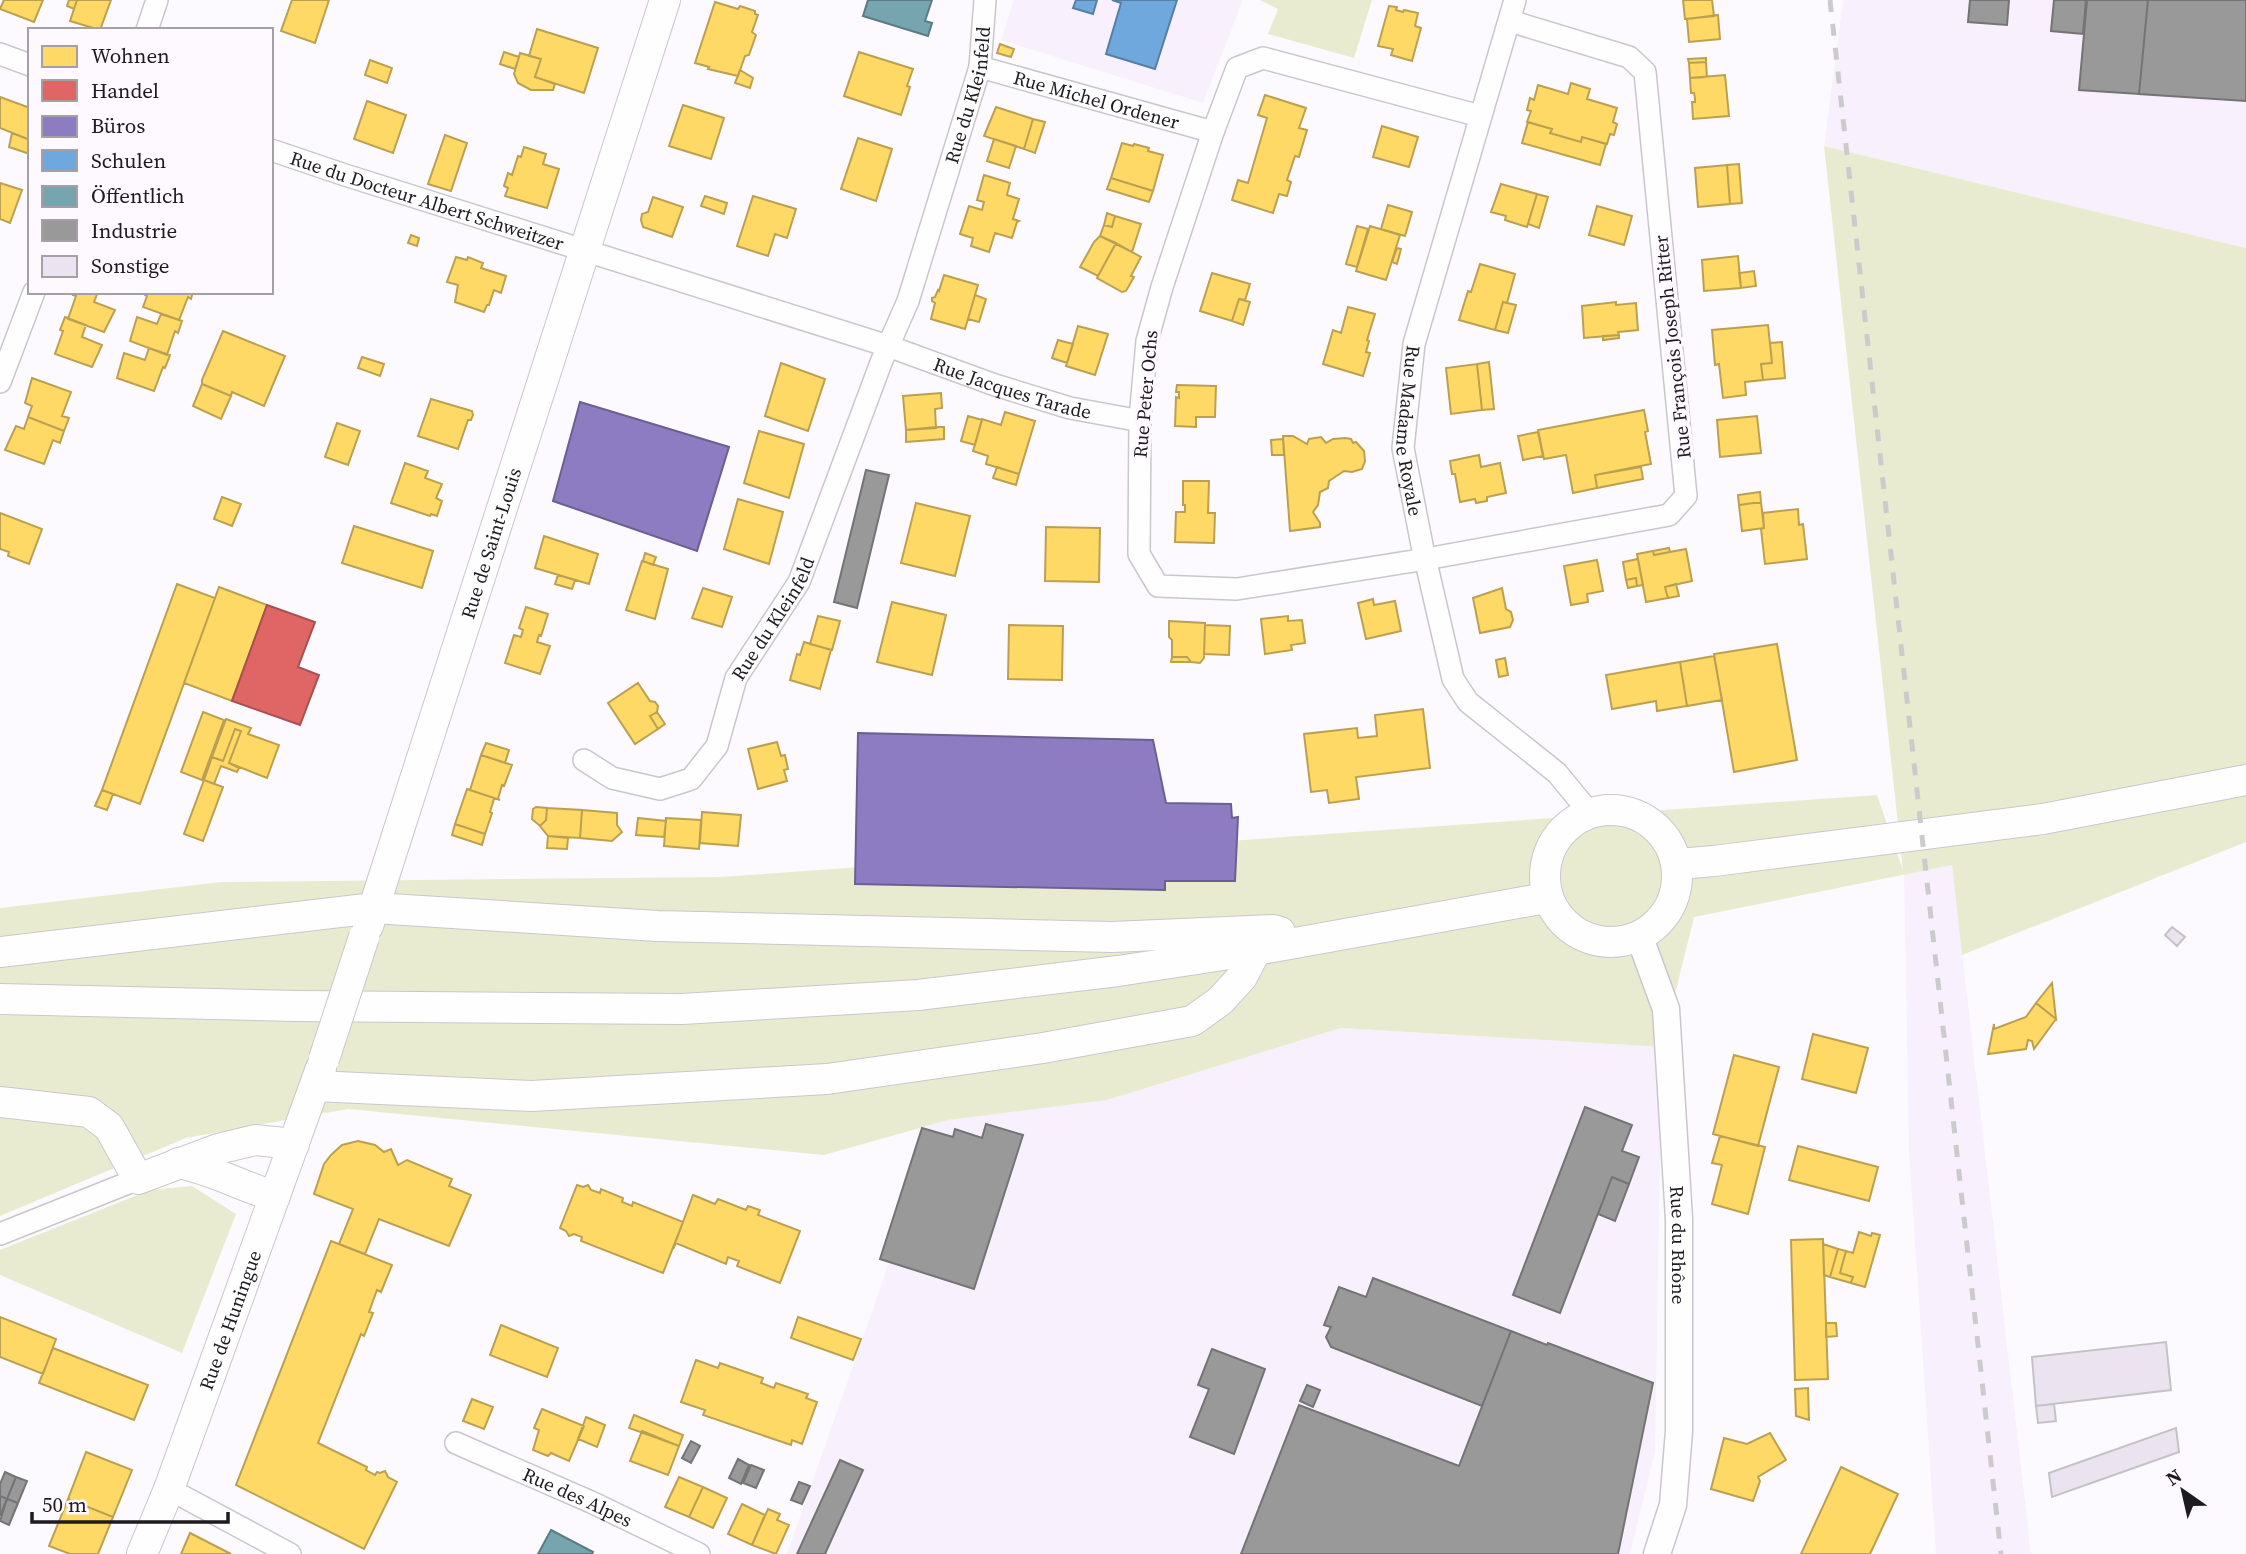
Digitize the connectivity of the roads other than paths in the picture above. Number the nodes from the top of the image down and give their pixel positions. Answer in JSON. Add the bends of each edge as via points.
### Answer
{"nodes":[{"id":1,"x":157,"y":0,"type":"edge"},
{"id":2,"x":665,"y":0,"type":"edge"},
{"id":3,"x":985,"y":0,"type":"edge"},
{"id":4,"x":1516,"y":0,"type":"edge"},
{"id":5,"x":1510,"y":21,"type":"junction"},
{"id":6,"x":148,"y":28,"type":"edge"},
{"id":7,"x":0,"y":54,"type":"edge"},
{"id":8,"x":28,"y":64,"type":"edge"},
{"id":9,"x":980,"y":67,"type":"junction"},
{"id":10,"x":1480,"y":116,"type":"junction"},
{"id":11,"x":1213,"y":132,"type":"junction"},
{"id":12,"x":273,"y":151,"type":"edge"},
{"id":13,"x":584,"y":251,"type":"junction"},
{"id":14,"x":33,"y":294,"type":"edge"},
{"id":15,"x":888,"y":346,"type":"junction"},
{"id":16,"x":0,"y":382,"type":"edge"},
{"id":17,"x":1140,"y":418,"type":"junction"},
{"id":18,"x":1426,"y":559,"type":"junction"},
{"id":19,"x":584,"y":760,"type":"dead end"},
{"id":20,"x":2246,"y":780,"type":"edge"},
{"id":21,"x":1589,"y":812,"type":"junction"},
{"id":22,"x":1678,"y":864,"type":"junction"},
{"id":23,"x":1546,"y":898,"type":"junction"},
{"id":24,"x":374,"y":908,"type":"junction"},
{"id":25,"x":1640,"y":938,"type":"junction"},
{"id":26,"x":1305,"y":941,"type":"junction"},
{"id":27,"x":1256,"y":950,"type":"junction"},
{"id":28,"x":0,"y":952,"type":"edge"},
{"id":29,"x":0,"y":999,"type":"edge"},
{"id":30,"x":319,"y":1073,"type":"junction"},
{"id":31,"x":0,"y":1102,"type":"edge"},
{"id":32,"x":294,"y":1144,"type":"junction"},
{"id":33,"x":178,"y":1163,"type":"junction"},
{"id":34,"x":138,"y":1179,"type":"junction"},
{"id":35,"x":275,"y":1196,"type":"junction"},
{"id":36,"x":0,"y":1234,"type":"edge"},
{"id":37,"x":456,"y":1443,"type":"dead end"},
{"id":38,"x":169,"y":1489,"type":"junction"},
{"id":39,"x":142,"y":1554,"type":"edge"},
{"id":40,"x":290,"y":1554,"type":"edge"},
{"id":41,"x":699,"y":1554,"type":"edge"},
{"id":42,"x":1657,"y":1554,"type":"edge"}],
"edges":[{"from":1,"to":6,"type":"street"},
{"from":2,"to":13,"type":"main road","name":"Rue de Saint-Louis"},
{"from":3,"to":9,"type":"street","name":"Rue du Kleinfeld"},
{"from":4,"to":5,"type":"street","name":"Rue Madame Royale"},
{"from":5,"to":10,"type":"street","name":"Rue Madame Royale"},
{"from":5,"to":18,"type":"street","name":"Rue François Joseph Ritter","via":[[1629,57],[1645,72],[1686,496],[1669,515]]},
{"from":7,"to":8,"type":"street"},
{"from":9,"to":11,"type":"street","name":"Rue Michel Ordener"},
{"from":9,"to":15,"type":"street","name":"Rue du Kleinfeld","via":[[908,301]]},
{"from":10,"to":11,"type":"street","name":"Rue Peter Ochs","via":[[1263,58],[1237,68]]},
{"from":10,"to":18,"type":"street","name":"Rue Madame Royale","via":[[1414,344],[1403,448]]},
{"from":11,"to":17,"type":"street","name":"Rue Peter Ochs","via":[[1152,315]]},
{"from":12,"to":13,"type":"street","name":"Rue du Docteur Albert Schweitzer"},
{"from":13,"to":15,"type":"street"},
{"from":13,"to":24,"type":"main road","name":"Rue de Saint-Louis"},
{"from":14,"to":16,"type":"street"},
{"from":15,"to":17,"type":"street","name":"Rue Jacques Tarade","via":[[1070,408]]},
{"from":15,"to":19,"type":"street","name":"Rue du Kleinfeld","via":[[799,582],[736,678],[717,746],[691,779],[660,789],[612,778]]},
{"from":17,"to":18,"type":"street","name":"Rue Peter Ochs","via":[[1139,554],[1158,586],[1237,589]]},
{"from":18,"to":21,"type":"street","name":"Rue Madame Royale","via":[[1453,679],[1468,702],[1558,773]]},
{"from":20,"to":22,"type":"main road","via":[[2043,819]]},
{"from":21,"to":22,"type":"main road","via":[[1632,812],[1659,829]]},
{"from":21,"to":23,"type":"main road","via":[[1566,827],[1546,859]]},
{"from":22,"to":25,"type":"main road","via":[[1677,893],[1661,922]]},
{"from":23,"to":25,"type":"main road","via":[[1567,928],[1608,944]]},
{"from":23,"to":26,"type":"main road"},
{"from":24,"to":26,"type":"main road","via":[[657,926],[1112,937],[1273,930]]},
{"from":24,"to":28,"type":"main road"},
{"from":24,"to":30,"type":"main road","name":"Rue de Saint-Louis","bridge":true},
{"from":25,"to":42,"type":"street","name":"Rue du Rhône","via":[[1666,1009],[1679,1219],[1679,1431],[1673,1505]]},
{"from":26,"to":27,"type":"main road"},
{"from":27,"to":29,"type":"main road","via":[[918,995],[682,1009]]},
{"from":27,"to":30,"type":"main road","via":[[1242,976],[1220,1001],[1192,1021],[827,1079],[532,1096]]},
{"from":30,"to":32,"type":"main road","name":"Rue de Huningue"},
{"from":31,"to":34,"type":"main road","via":[[89,1112],[109,1127]]},
{"from":32,"to":33,"type":"main road","via":[[255,1140]]},
{"from":32,"to":35,"type":"main road","name":"Rue de Huningue"},
{"from":33,"to":34,"type":"main road"},
{"from":33,"to":35,"type":"main road","via":[[201,1167]]},
{"from":34,"to":36,"type":"street"},
{"from":35,"to":38,"type":"main road","name":"Rue de Huningue"},
{"from":37,"to":41,"type":"street","name":"Rue des Alpes"},
{"from":38,"to":39,"type":"main road","name":"Rue de Huningue"},
{"from":38,"to":40,"type":"street"}]}
